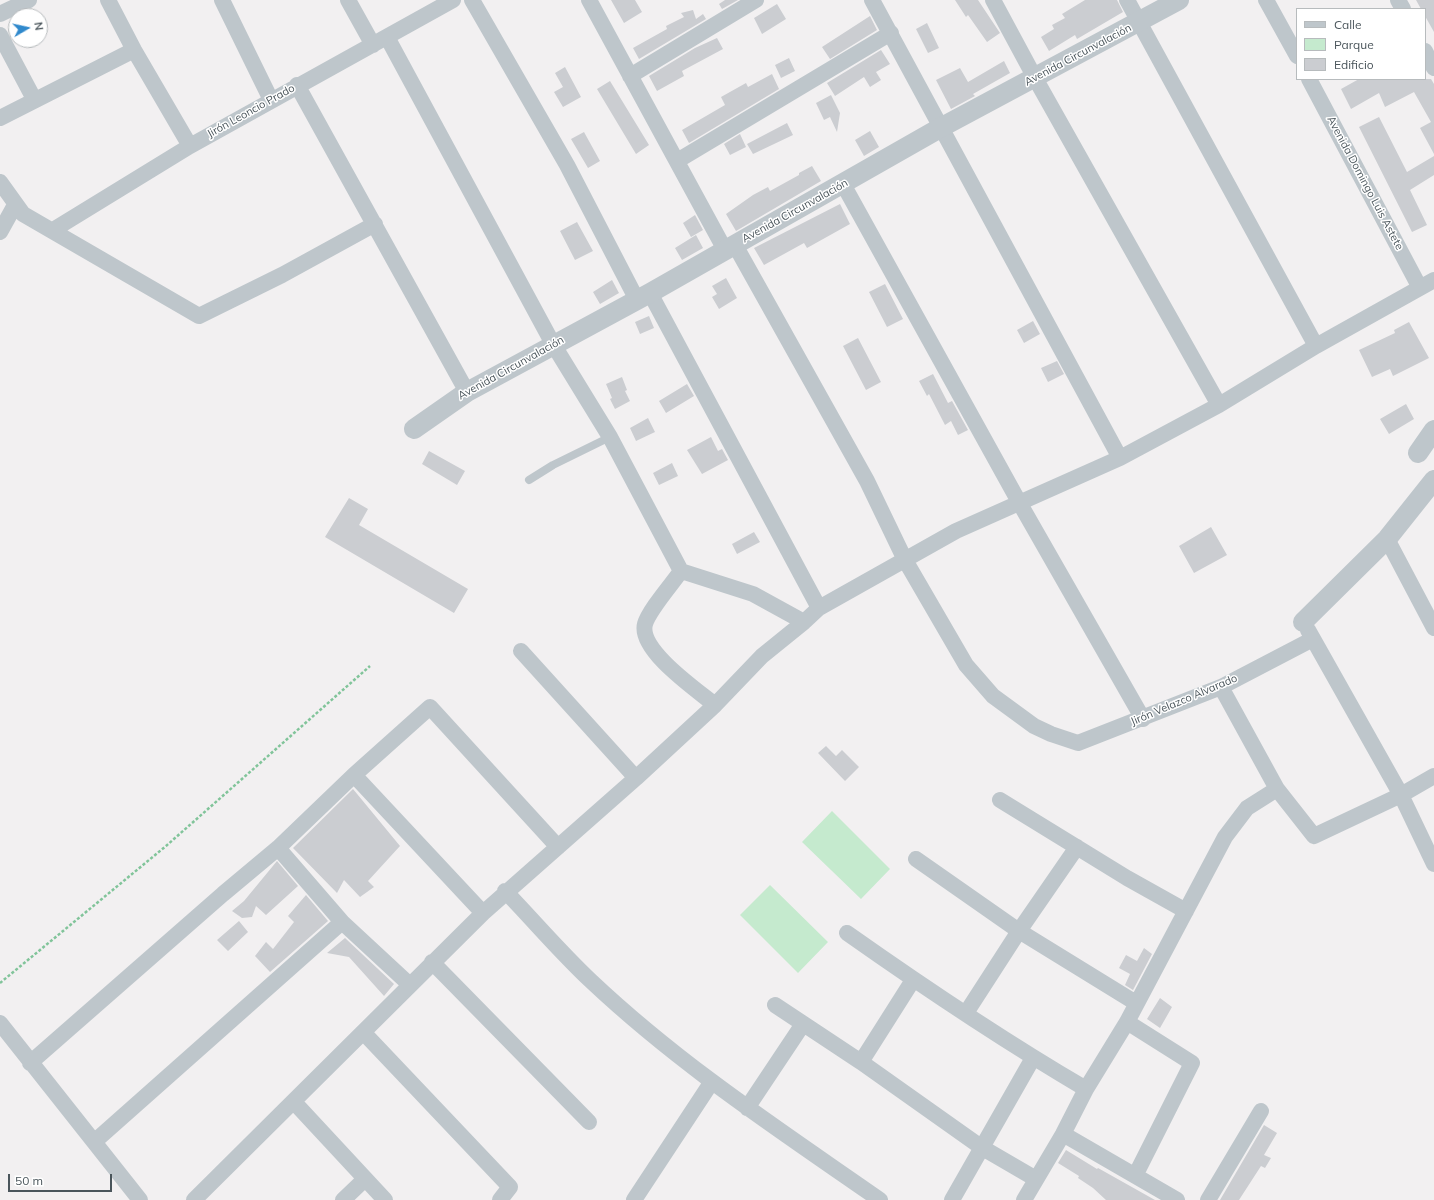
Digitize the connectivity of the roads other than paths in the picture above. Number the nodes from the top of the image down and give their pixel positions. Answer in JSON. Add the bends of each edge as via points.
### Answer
{"nodes":[{"id":1,"x":29,"y":0,"type":"edge"},
{"id":2,"x":108,"y":0,"type":"edge"},
{"id":3,"x":222,"y":0,"type":"edge"},
{"id":4,"x":348,"y":0,"type":"edge"},
{"id":5,"x":452,"y":0,"type":"edge"},
{"id":6,"x":472,"y":0,"type":"edge"},
{"id":7,"x":589,"y":0,"type":"edge"},
{"id":8,"x":756,"y":0,"type":"edge"},
{"id":9,"x":872,"y":0,"type":"edge"},
{"id":10,"x":993,"y":0,"type":"edge"},
{"id":11,"x":1127,"y":0,"type":"edge"},
{"id":12,"x":1179,"y":0,"type":"edge"},
{"id":13,"x":1266,"y":0,"type":"edge"},
{"id":14,"x":0,"y":14,"type":"edge"},
{"id":15,"x":1140,"y":22,"type":"junction"},
{"id":16,"x":891,"y":33,"type":"junction"},
{"id":17,"x":0,"y":35,"type":"edge"},
{"id":18,"x":387,"y":37,"type":"junction"},
{"id":19,"x":373,"y":45,"type":"junction"},
{"id":20,"x":134,"y":50,"type":"junction"},
{"id":21,"x":1426,"y":53,"type":"edge"},
{"id":22,"x":1296,"y":54,"type":"edge"},
{"id":23,"x":1434,"y":68,"type":"edge"},
{"id":24,"x":630,"y":76,"type":"junction"},
{"id":25,"x":1034,"y":78,"type":"junction"},
{"id":26,"x":1310,"y":80,"type":"edge"},
{"id":27,"x":297,"y":85,"type":"junction"},
{"id":28,"x":34,"y":99,"type":"junction"},
{"id":29,"x":271,"y":100,"type":"junction"},
{"id":30,"x":0,"y":118,"type":"edge"},
{"id":31,"x":940,"y":128,"type":"junction"},
{"id":32,"x":190,"y":146,"type":"junction"},
{"id":33,"x":677,"y":161,"type":"junction"},
{"id":34,"x":0,"y":182,"type":"edge"},
{"id":35,"x":843,"y":184,"type":"junction"},
{"id":36,"x":15,"y":205,"type":"junction"},
{"id":37,"x":375,"y":224,"type":"junction"},
{"id":38,"x":53,"y":230,"type":"junction"},
{"id":39,"x":0,"y":232,"type":"edge"},
{"id":40,"x":730,"y":247,"type":"junction"},
{"id":41,"x":1434,"y":280,"type":"edge"},
{"id":42,"x":1420,"y":288,"type":"junction"},
{"id":43,"x":643,"y":296,"type":"junction"},
{"id":44,"x":553,"y":344,"type":"junction"},
{"id":45,"x":1316,"y":346,"type":"junction"},
{"id":46,"x":467,"y":392,"type":"junction"},
{"id":47,"x":1219,"y":405,"type":"junction"},
{"id":48,"x":414,"y":429,"type":"dead end"},
{"id":49,"x":1434,"y":430,"type":"edge"},
{"id":50,"x":610,"y":437,"type":"junction"},
{"id":51,"x":1418,"y":453,"type":"dead end"},
{"id":52,"x":1120,"y":458,"type":"junction"},
{"id":53,"x":529,"y":480,"type":"dead end"},
{"id":54,"x":1434,"y":480,"type":"edge"},
{"id":55,"x":1019,"y":502,"type":"junction"},
{"id":56,"x":1387,"y":539,"type":"junction"},
{"id":57,"x":905,"y":560,"type":"junction"},
{"id":58,"x":682,"y":571,"type":"junction"},
{"id":59,"x":819,"y":608,"type":"junction"},
{"id":60,"x":804,"y":622,"type":"junction"},
{"id":61,"x":1303,"y":622,"type":"joint"},
{"id":62,"x":1434,"y":628,"type":"edge"},
{"id":63,"x":1313,"y":639,"type":"junction"},
{"id":64,"x":521,"y":651,"type":"dead end"},
{"id":65,"x":1221,"y":687,"type":"junction"},
{"id":66,"x":715,"y":705,"type":"junction"},
{"id":67,"x":1143,"y":718,"type":"junction"},
{"id":68,"x":354,"y":775,"type":"junction"},
{"id":69,"x":1434,"y":776,"type":"edge"},
{"id":70,"x":636,"y":778,"type":"junction"},
{"id":71,"x":1277,"y":789,"type":"junction"},
{"id":72,"x":1401,"y":795,"type":"junction"},
{"id":73,"x":1000,"y":800,"type":"dead end"},
{"id":74,"x":558,"y":847,"type":"junction"},
{"id":75,"x":1077,"y":847,"type":"junction"},
{"id":76,"x":278,"y":848,"type":"junction"},
{"id":77,"x":916,"y":859,"type":"dead end"},
{"id":78,"x":1434,"y":864,"type":"edge"},
{"id":79,"x":505,"y":891,"type":"junction"},
{"id":80,"x":1186,"y":911,"type":"junction"},
{"id":81,"x":483,"y":913,"type":"junction"},
{"id":82,"x":342,"y":922,"type":"junction"},
{"id":83,"x":1019,"y":931,"type":"junction"},
{"id":84,"x":847,"y":933,"type":"dead end"},
{"id":85,"x":432,"y":962,"type":"junction"},
{"id":86,"x":913,"y":980,"type":"junction"},
{"id":87,"x":410,"y":985,"type":"junction"},
{"id":88,"x":1136,"y":1003,"type":"junction"},
{"id":89,"x":774,"y":1005,"type":"dead end"},
{"id":90,"x":966,"y":1013,"type":"junction"},
{"id":91,"x":1126,"y":1022,"type":"junction"},
{"id":92,"x":0,"y":1023,"type":"edge"},
{"id":93,"x":803,"y":1024,"type":"junction"},
{"id":94,"x":363,"y":1032,"type":"junction"},
{"id":95,"x":1033,"y":1058,"type":"junction"},
{"id":96,"x":861,"y":1062,"type":"junction"},
{"id":97,"x":30,"y":1063,"type":"junction"},
{"id":98,"x":712,"y":1083,"type":"junction"},
{"id":99,"x":1086,"y":1089,"type":"junction"},
{"id":100,"x":294,"y":1102,"type":"junction"},
{"id":101,"x":747,"y":1108,"type":"junction"},
{"id":102,"x":1262,"y":1110,"type":"dead end"},
{"id":103,"x":589,"y":1122,"type":"dead end"},
{"id":104,"x":1063,"y":1134,"type":"junction"},
{"id":105,"x":94,"y":1142,"type":"junction"},
{"id":106,"x":981,"y":1147,"type":"junction"},
{"id":107,"x":1136,"y":1174,"type":"junction"},
{"id":108,"x":365,"y":1179,"type":"junction"},
{"id":109,"x":1036,"y":1179,"type":"junction"},
{"id":110,"x":638,"y":1198,"type":"edge"},
{"id":111,"x":140,"y":1200,"type":"edge"},
{"id":112,"x":194,"y":1200,"type":"edge"},
{"id":113,"x":343,"y":1200,"type":"edge"},
{"id":114,"x":386,"y":1200,"type":"edge"},
{"id":115,"x":500,"y":1200,"type":"edge"},
{"id":116,"x":880,"y":1200,"type":"edge"},
{"id":117,"x":952,"y":1200,"type":"edge"},
{"id":118,"x":1024,"y":1200,"type":"edge"},
{"id":119,"x":1177,"y":1200,"type":"edge"},
{"id":120,"x":1208,"y":1200,"type":"edge"}],
"edges":[{"from":1,"to":14,"type":"street"},
{"from":2,"to":20,"type":"street"},
{"from":3,"to":29,"type":"street"},
{"from":4,"to":19,"type":"street"},
{"from":5,"to":18,"type":"street","name":"Jirón Leoncio Prado"},
{"from":6,"to":43,"type":"street"},
{"from":7,"to":24,"type":"street","name":"Jirón Velazco Alvarado"},
{"from":8,"to":24,"type":"street"},
{"from":9,"to":16,"type":"street"},
{"from":10,"to":25,"type":"street"},
{"from":11,"to":15,"type":"street"},
{"from":12,"to":15,"type":"street","name":"Avenida Circunvalación"},
{"from":13,"to":22,"type":"street"},
{"from":15,"to":25,"type":"street","name":"Avenida Circunvalación"},
{"from":15,"to":45,"type":"street"},
{"from":16,"to":31,"type":"street"},
{"from":16,"to":33,"type":"street"},
{"from":17,"to":28,"type":"street"},
{"from":18,"to":19,"type":"street","name":"Jirón Leoncio Prado"},
{"from":18,"to":44,"type":"street"},
{"from":19,"to":27,"type":"street","name":"Jirón Leoncio Prado"},
{"from":20,"to":28,"type":"street"},
{"from":20,"to":32,"type":"street"},
{"from":21,"to":23,"type":"street"},
{"from":24,"to":33,"type":"street","name":"Jirón Velazco Alvarado"},
{"from":25,"to":31,"type":"street","name":"Avenida Circunvalación"},
{"from":25,"to":47,"type":"street"},
{"from":26,"to":42,"type":"street","name":"Avenida Domingo Luis Astete"},
{"from":27,"to":29,"type":"street","name":"Jirón Leoncio Prado"},
{"from":27,"to":37,"type":"street"},
{"from":28,"to":30,"type":"street"},
{"from":29,"to":32,"type":"street","name":"Jirón Leoncio Prado"},
{"from":31,"to":35,"type":"street","name":"Avenida Circunvalación"},
{"from":31,"to":52,"type":"street"},
{"from":32,"to":38,"type":"street","name":"Jirón Leoncio Prado"},
{"from":33,"to":40,"type":"street","name":"Jirón Velazco Alvarado"},
{"from":34,"to":36,"type":"street"},
{"from":35,"to":40,"type":"street","name":"Avenida Circunvalación"},
{"from":35,"to":55,"type":"street"},
{"from":36,"to":38,"type":"street","via":[[23,214]]},
{"from":36,"to":39,"type":"street"},
{"from":37,"to":38,"type":"street","via":[[282,275],[199,316]]},
{"from":37,"to":46,"type":"street"},
{"from":40,"to":43,"type":"street","name":"Avenida Circunvalación"},
{"from":40,"to":57,"type":"street","name":"Jirón Velazco Alvarado","via":[[867,481]]},
{"from":41,"to":42,"type":"street"},
{"from":42,"to":45,"type":"street"},
{"from":43,"to":44,"type":"street","name":"Avenida Circunvalación"},
{"from":43,"to":59,"type":"street"},
{"from":44,"to":46,"type":"street","name":"Avenida Circunvalación"},
{"from":44,"to":50,"type":"street"},
{"from":45,"to":47,"type":"street"},
{"from":46,"to":48,"type":"street","name":"Avenida Circunvalación"},
{"from":47,"to":52,"type":"street"},
{"from":49,"to":51,"type":"street"},
{"from":50,"to":53,"type":"lane"},
{"from":50,"to":58,"type":"street"},
{"from":52,"to":55,"type":"street"},
{"from":54,"to":56,"type":"street"},
{"from":55,"to":57,"type":"street","via":[[956,531]]},
{"from":55,"to":67,"type":"street"},
{"from":56,"to":61,"type":"street"},
{"from":56,"to":62,"type":"street"},
{"from":57,"to":59,"type":"street"},
{"from":57,"to":67,"type":"street","name":"Jirón Velazco Alvarado","via":[[966,665],[993,696],[1034,726],[1078,743]]},
{"from":58,"to":60,"type":"street","via":[[753,594]]},
{"from":58,"to":66,"type":"street","via":[[648,616],[644,626],[647,639],[656,654]]},
{"from":59,"to":60,"type":"street"},
{"from":60,"to":66,"type":"street","via":[[762,656]]},
{"from":61,"to":63,"type":"street"},
{"from":63,"to":65,"type":"street","name":"Jirón Velazco Alvarado"},
{"from":63,"to":72,"type":"street"},
{"from":64,"to":70,"type":"street"},
{"from":65,"to":67,"type":"street","name":"Jirón Velazco Alvarado"},
{"from":65,"to":71,"type":"street"},
{"from":66,"to":70,"type":"street"},
{"from":68,"to":74,"type":"street","via":[[430,707]]},
{"from":68,"to":76,"type":"street"},
{"from":68,"to":81,"type":"street"},
{"from":69,"to":72,"type":"street"},
{"from":70,"to":74,"type":"street"},
{"from":71,"to":72,"type":"street","via":[[1314,836]]},
{"from":71,"to":80,"type":"street","via":[[1247,808],[1225,837]]},
{"from":72,"to":78,"type":"street"},
{"from":73,"to":75,"type":"street"},
{"from":74,"to":79,"type":"street"},
{"from":75,"to":80,"type":"street"},
{"from":75,"to":83,"type":"street"},
{"from":76,"to":82,"type":"street"},
{"from":76,"to":97,"type":"street"},
{"from":77,"to":83,"type":"street"},
{"from":79,"to":81,"type":"street"},
{"from":79,"to":98,"type":"street","via":[[590,981]]},
{"from":80,"to":88,"type":"street"},
{"from":81,"to":85,"type":"street"},
{"from":82,"to":87,"type":"street"},
{"from":82,"to":105,"type":"street"},
{"from":83,"to":88,"type":"street"},
{"from":83,"to":90,"type":"street"},
{"from":84,"to":86,"type":"street"},
{"from":85,"to":87,"type":"street"},
{"from":85,"to":103,"type":"street"},
{"from":86,"to":90,"type":"street"},
{"from":86,"to":96,"type":"street"},
{"from":87,"to":94,"type":"street"},
{"from":88,"to":91,"type":"street"},
{"from":89,"to":93,"type":"street"},
{"from":90,"to":95,"type":"street"},
{"from":91,"to":99,"type":"street"},
{"from":91,"to":107,"type":"street","via":[[1192,1063]]},
{"from":92,"to":97,"type":"street"},
{"from":93,"to":96,"type":"street"},
{"from":93,"to":101,"type":"street"},
{"from":94,"to":100,"type":"street"},
{"from":94,"to":115,"type":"street","via":[[510,1187]]},
{"from":95,"to":99,"type":"street"},
{"from":95,"to":106,"type":"street"},
{"from":96,"to":106,"type":"street"},
{"from":97,"to":105,"type":"street"},
{"from":98,"to":101,"type":"street"},
{"from":98,"to":110,"type":"street"},
{"from":99,"to":104,"type":"street"},
{"from":100,"to":108,"type":"street"},
{"from":100,"to":112,"type":"street"},
{"from":101,"to":116,"type":"street"},
{"from":102,"to":120,"type":"street"},
{"from":104,"to":107,"type":"street"},
{"from":104,"to":109,"type":"street"},
{"from":105,"to":111,"type":"street"},
{"from":106,"to":109,"type":"street"},
{"from":106,"to":117,"type":"street"},
{"from":107,"to":119,"type":"street"},
{"from":108,"to":113,"type":"street"},
{"from":108,"to":114,"type":"street"},
{"from":109,"to":118,"type":"street"}]}
